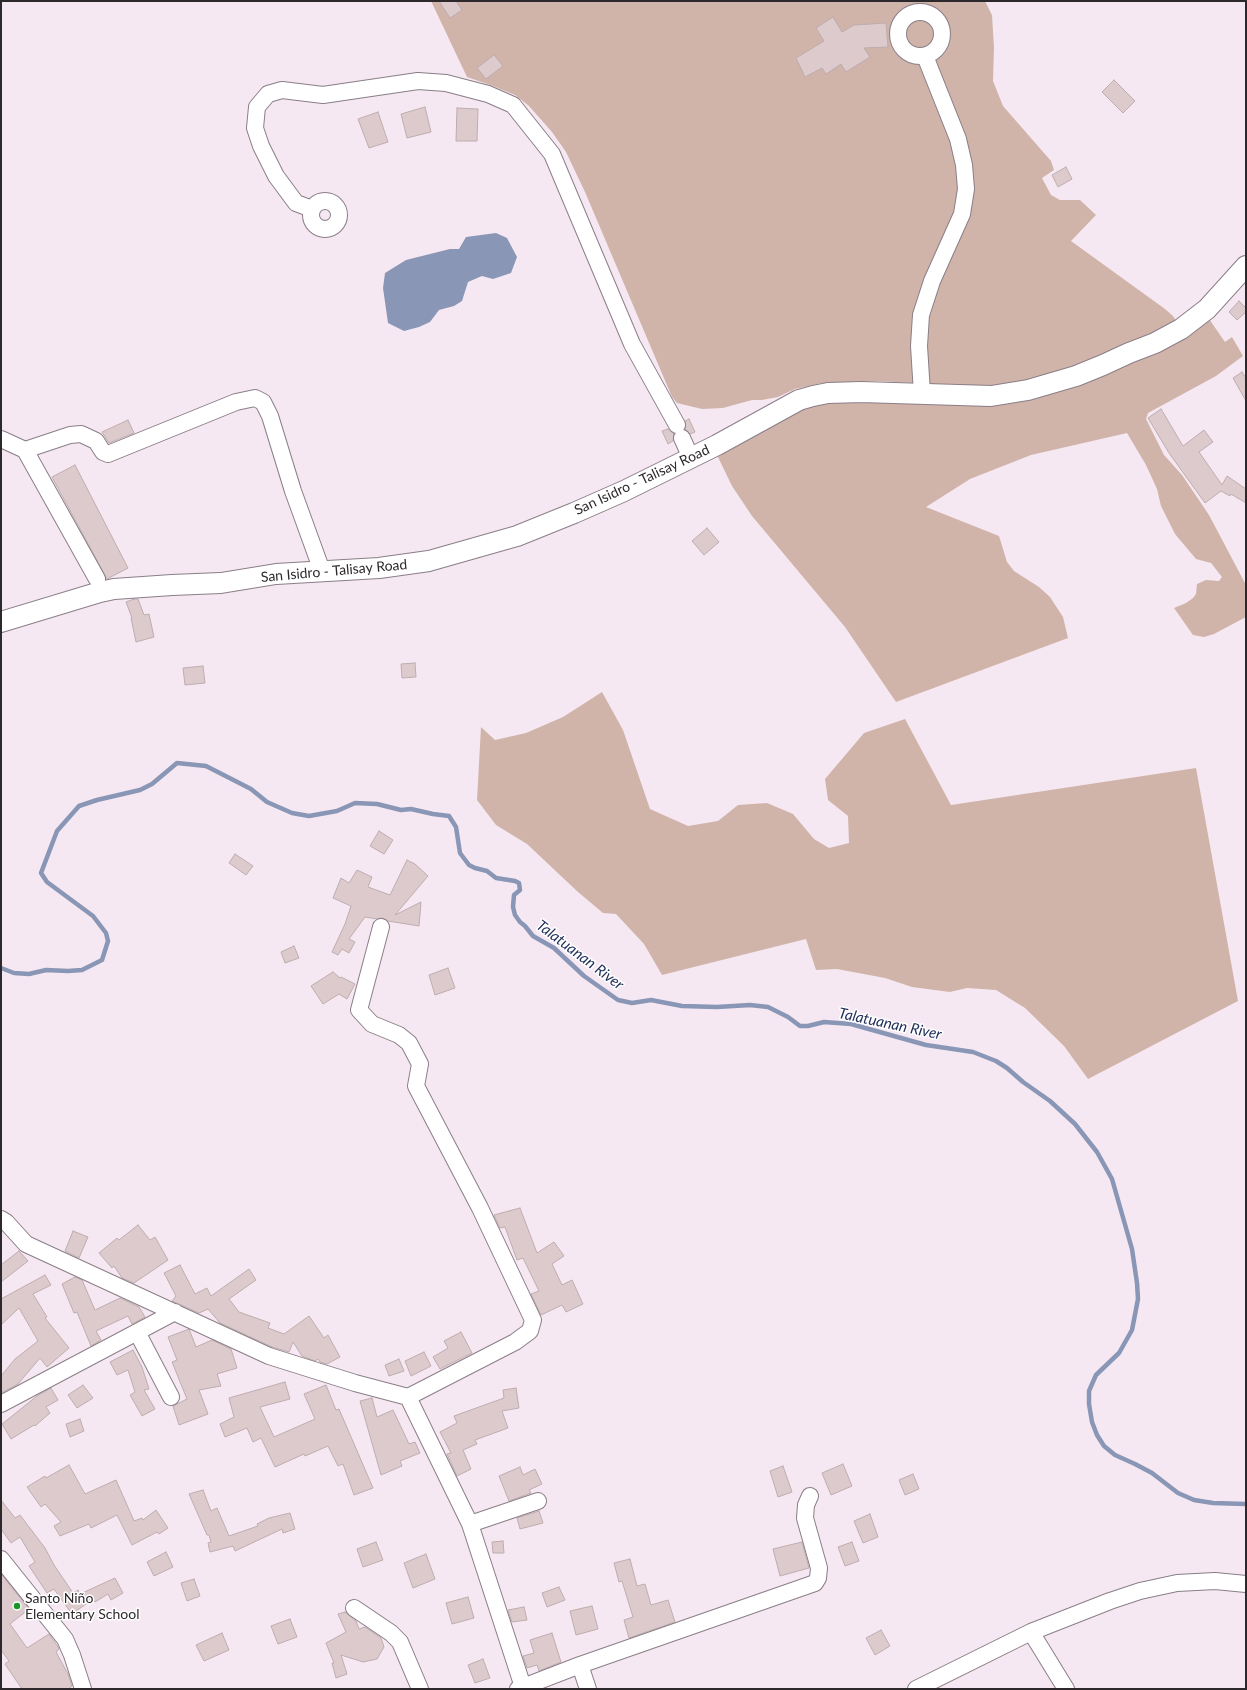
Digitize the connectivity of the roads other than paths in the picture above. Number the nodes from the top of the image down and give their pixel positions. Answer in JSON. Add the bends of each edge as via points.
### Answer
{"nodes":[{"id":1,"x":925,"y":56,"type":"dead end"},
{"id":2,"x":312,"y":209,"type":"dead end"},
{"id":3,"x":1246,"y":266,"type":"edge"},
{"id":4,"x":922,"y":393,"type":"junction"},
{"id":5,"x":1,"y":439,"type":"edge"},
{"id":6,"x":25,"y":450,"type":"junction"},
{"id":7,"x":692,"y":458,"type":"junction"},
{"id":8,"x":322,"y":571,"type":"junction"},
{"id":9,"x":97,"y":579,"type":"dead end"},
{"id":10,"x":1,"y":622,"type":"edge"},
{"id":11,"x":381,"y":927,"type":"dead end"},
{"id":12,"x":1,"y":1219,"type":"edge"},
{"id":13,"x":175,"y":1312,"type":"junction"},
{"id":14,"x":137,"y":1332,"type":"junction"},
{"id":15,"x":171,"y":1397,"type":"dead end"},
{"id":16,"x":408,"y":1397,"type":"junction"},
{"id":17,"x":1,"y":1404,"type":"edge"},
{"id":18,"x":810,"y":1496,"type":"dead end"},
{"id":19,"x":538,"y":1501,"type":"dead end"},
{"id":20,"x":470,"y":1524,"type":"junction"},
{"id":21,"x":1,"y":1559,"type":"edge"},
{"id":22,"x":1246,"y":1584,"type":"edge"},
{"id":23,"x":354,"y":1608,"type":"dead end"},
{"id":24,"x":1030,"y":1632,"type":"junction"},
{"id":25,"x":580,"y":1665,"type":"junction"},
{"id":26,"x":520,"y":1688,"type":"edge"},
{"id":27,"x":83,"y":1689,"type":"edge"},
{"id":28,"x":420,"y":1689,"type":"edge"},
{"id":29,"x":588,"y":1689,"type":"edge"},
{"id":30,"x":916,"y":1689,"type":"edge"},
{"id":31,"x":1066,"y":1689,"type":"edge"}],
"edges":[{"from":1,"to":4,"type":"street","via":[[958,139],[966,190],[962,214],[932,282],[921,315],[919,346]]},
{"from":2,"to":7,"type":"street","via":[[296,203],[276,176],[261,146],[255,128],[257,107],[268,94],[282,90],[322,95],[425,82],[446,83],[488,94],[513,105],[552,154],[632,344]]},
{"from":3,"to":4,"type":"street","name":"San Isidro - Talisay Road","via":[[1207,309],[1191,322],[1154,343],[1097,368],[1056,382],[1003,395],[973,397]]},
{"from":4,"to":7,"type":"street","name":"San Isidro - Talisay Road","via":[[834,393],[813,396],[799,400]]},
{"from":5,"to":6,"type":"street"},
{"from":6,"to":8,"type":"street","via":[[70,435],[81,434],[93,438],[103,452],[108,454],[236,402],[249,398],[259,399],[272,421]]},
{"from":6,"to":9,"type":"street"},
{"from":7,"to":8,"type":"street","name":"San Isidro - Talisay Road","via":[[624,491],[517,536],[417,564]]},
{"from":8,"to":10,"type":"street","name":"San Isidro - Talisay Road","via":[[270,575],[217,584],[114,589]]},
{"from":11,"to":16,"type":"street","via":[[359,1010],[372,1024],[399,1035],[409,1043],[420,1064],[416,1086],[480,1208],[533,1320],[530,1331],[515,1342]]},
{"from":12,"to":13,"type":"street","via":[[26,1244]]},
{"from":13,"to":14,"type":"street"},
{"from":13,"to":16,"type":"street","via":[[270,1356],[355,1384]]},
{"from":14,"to":15,"type":"street"},
{"from":14,"to":17,"type":"street"},
{"from":16,"to":20,"type":"street"},
{"from":18,"to":25,"type":"street","via":[[805,1518],[819,1568],[815,1583]]},
{"from":19,"to":20,"type":"street"},
{"from":20,"to":26,"type":"street"},
{"from":21,"to":27,"type":"street","via":[[66,1640]]},
{"from":22,"to":24,"type":"street","via":[[1215,1581],[1178,1583],[1140,1591]]},
{"from":23,"to":28,"type":"street","via":[[400,1642]]},
{"from":24,"to":30,"type":"street"},
{"from":24,"to":31,"type":"street"},
{"from":25,"to":26,"type":"street"},
{"from":25,"to":29,"type":"street"}]}
